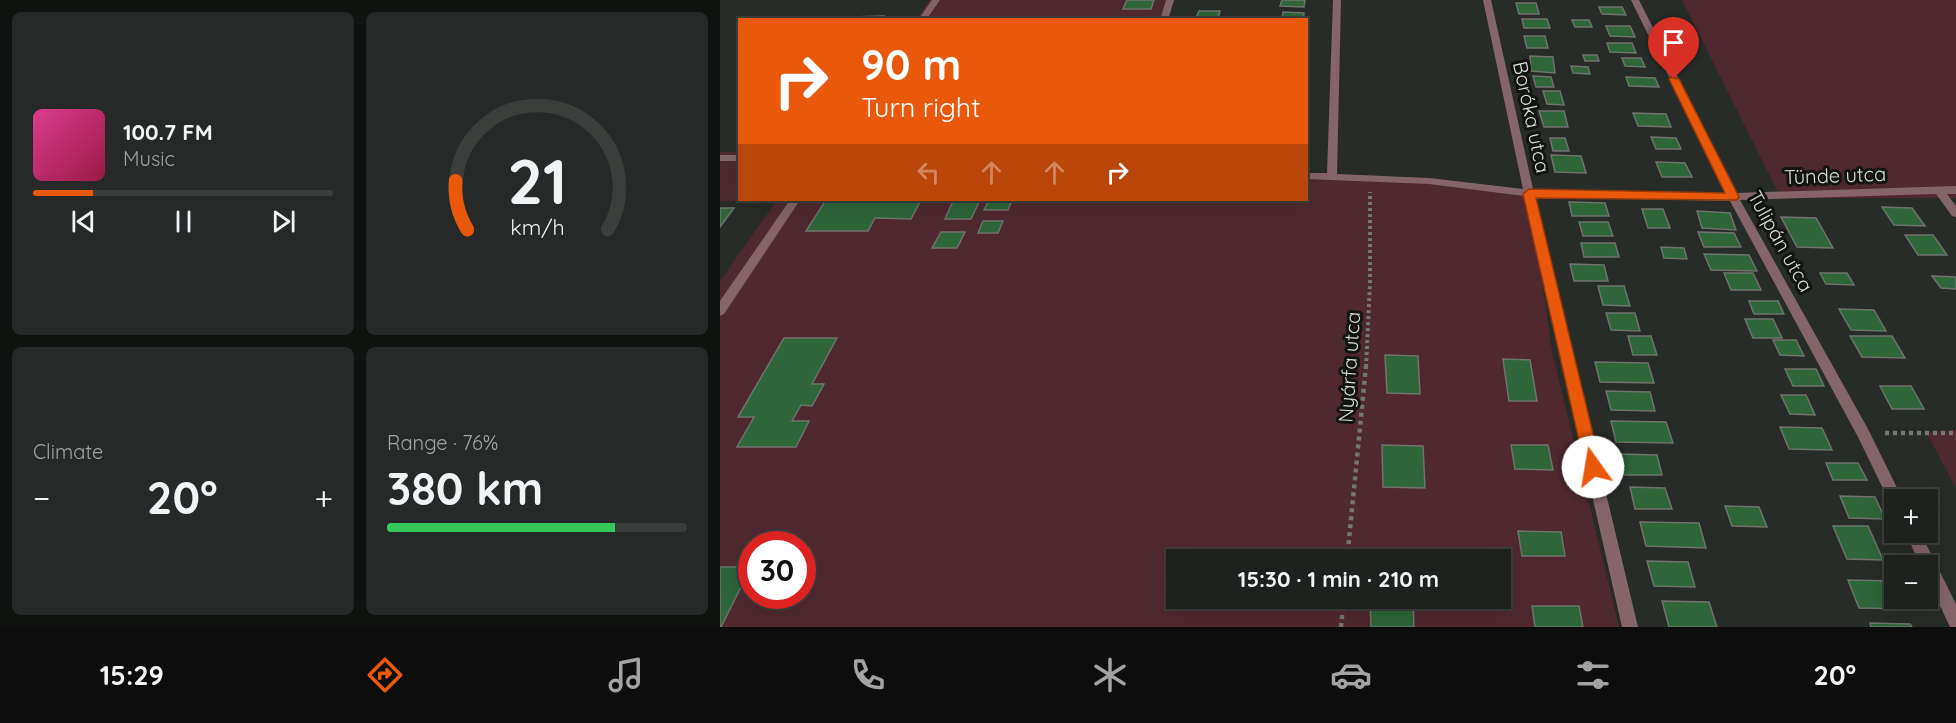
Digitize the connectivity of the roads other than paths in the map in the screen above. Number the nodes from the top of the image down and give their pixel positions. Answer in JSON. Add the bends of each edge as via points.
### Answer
{"nodes":[{"id":1,"x":936,"y":0,"type":"edge"},
{"id":2,"x":1170,"y":0,"type":"edge"},
{"id":3,"x":1336,"y":0,"type":"edge"},
{"id":4,"x":1487,"y":0,"type":"edge"},
{"id":5,"x":1635,"y":0,"type":"edge"},
{"id":6,"x":923,"y":18,"type":"edge"},
{"id":7,"x":1165,"y":18,"type":"edge"},
{"id":8,"x":720,"y":158,"type":"edge"},
{"id":9,"x":738,"y":158,"type":"edge"},
{"id":10,"x":1308,"y":176,"type":"edge"},
{"id":11,"x":1332,"y":176,"type":"junction"},
{"id":12,"x":1938,"y":190,"type":"junction"},
{"id":13,"x":1956,"y":190,"type":"edge"},
{"id":14,"x":1529,"y":194,"type":"junction"},
{"id":15,"x":1733,"y":197,"type":"junction"},
{"id":16,"x":794,"y":201,"type":"edge"},
{"id":17,"x":1956,"y":213,"type":"edge"},
{"id":18,"x":720,"y":311,"type":"edge"},
{"id":19,"x":1891,"y":489,"type":"edge"},
{"id":20,"x":1917,"y":543,"type":"edge"},
{"id":21,"x":1956,"y":621,"type":"edge"},
{"id":22,"x":1630,"y":627,"type":"edge"}],
"edges":[{"from":1,"to":6,"type":"street"},
{"from":2,"to":7,"type":"street"},
{"from":3,"to":11,"type":"street"},
{"from":4,"to":14,"type":"street","name":"Boróka utca"},
{"from":5,"to":15,"type":"street","name":"Tulipán utca"},
{"from":8,"to":9,"type":"street"},
{"from":10,"to":11,"type":"street","name":"Tünde utca"},
{"from":11,"to":14,"type":"street","name":"Tünde utca","via":[[1429,181]]},
{"from":12,"to":13,"type":"street","name":"Tünde utca"},
{"from":12,"to":15,"type":"street","name":"Tünde utca"},
{"from":12,"to":17,"type":"street"},
{"from":14,"to":15,"type":"street","name":"Tünde utca"},
{"from":14,"to":22,"type":"street","name":"Boróka utca"},
{"from":15,"to":19,"type":"street","name":"Tulipán utca"},
{"from":16,"to":18,"type":"street"},
{"from":20,"to":21,"type":"street"}]}
